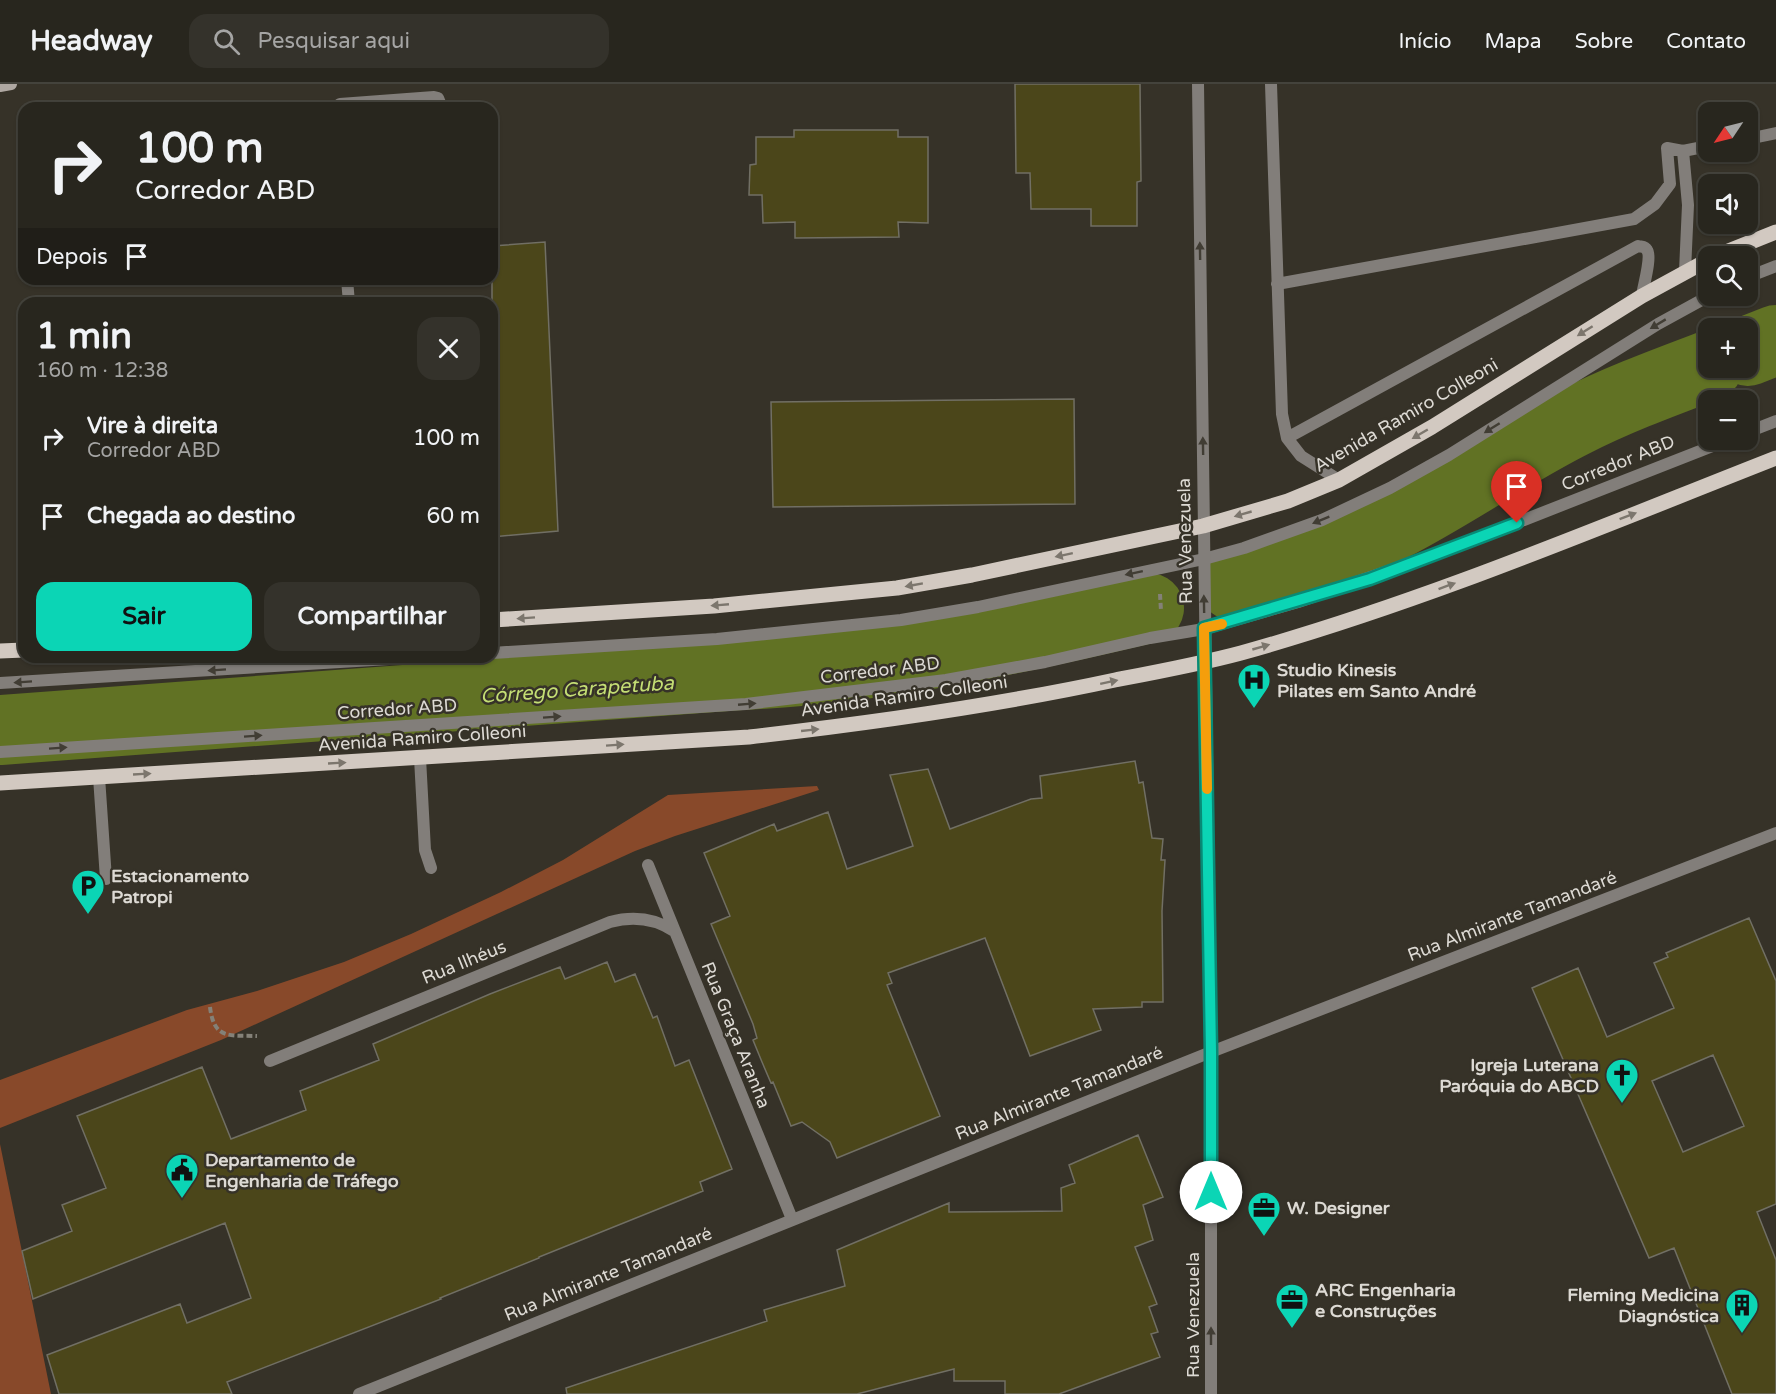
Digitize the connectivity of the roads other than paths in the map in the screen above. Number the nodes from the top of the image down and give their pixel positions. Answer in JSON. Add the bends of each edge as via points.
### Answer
{"nodes":[{"id":1,"x":11,"y":84,"type":"edge"},
{"id":2,"x":1198,"y":84,"type":"edge"},
{"id":3,"x":1271,"y":84,"type":"edge"},
{"id":4,"x":0,"y":86,"type":"edge"},
{"id":5,"x":367,"y":102,"type":"edge"},
{"id":6,"x":439,"y":102,"type":"edge"},
{"id":7,"x":1776,"y":133,"type":"edge"},
{"id":8,"x":1758,"y":137,"type":"edge"},
{"id":9,"x":1698,"y":148,"type":"edge"},
{"id":10,"x":1683,"y":151,"type":"junction"},
{"id":11,"x":1776,"y":232,"type":"edge"},
{"id":12,"x":1741,"y":246,"type":"edge"},
{"id":13,"x":1698,"y":265,"type":"edge"},
{"id":14,"x":1776,"y":266,"type":"edge"},
{"id":15,"x":1685,"y":271,"type":"junction"},
{"id":16,"x":1758,"y":273,"type":"edge"},
{"id":17,"x":1277,"y":285,"type":"junction"},
{"id":18,"x":1642,"y":296,"type":"junction"},
{"id":19,"x":1698,"y":302,"type":"edge"},
{"id":20,"x":1776,"y":421,"type":"edge"},
{"id":21,"x":1758,"y":428,"type":"edge"},
{"id":22,"x":1287,"y":438,"type":"junction"},
{"id":23,"x":1702,"y":450,"type":"edge"},
{"id":24,"x":1776,"y":458,"type":"edge"},
{"id":25,"x":1339,"y":480,"type":"junction"},
{"id":26,"x":1203,"y":526,"type":"junction"},
{"id":27,"x":1204,"y":559,"type":"junction"},
{"id":28,"x":498,"y":620,"type":"edge"},
{"id":29,"x":1204,"y":628,"type":"junction"},
{"id":30,"x":18,"y":650,"type":"edge"},
{"id":31,"x":0,"y":651,"type":"edge"},
{"id":32,"x":498,"y":653,"type":"edge"},
{"id":33,"x":1205,"y":662,"type":"junction"},
{"id":34,"x":325,"y":663,"type":"edge"},
{"id":35,"x":0,"y":683,"type":"edge"},
{"id":36,"x":0,"y":752,"type":"edge"},
{"id":37,"x":420,"y":758,"type":"junction"},
{"id":38,"x":99,"y":777,"type":"junction"},
{"id":39,"x":0,"y":783,"type":"edge"},
{"id":40,"x":1776,"y":833,"type":"edge"},
{"id":41,"x":648,"y":865,"type":"dead end"},
{"id":42,"x":431,"y":868,"type":"dead end"},
{"id":43,"x":106,"y":879,"type":"dead end"},
{"id":44,"x":674,"y":931,"type":"junction"},
{"id":45,"x":1211,"y":1052,"type":"junction"},
{"id":46,"x":270,"y":1061,"type":"dead end"},
{"id":47,"x":792,"y":1219,"type":"junction"},
{"id":48,"x":359,"y":1394,"type":"edge"},
{"id":49,"x":1211,"y":1394,"type":"edge"}],
"edges":[{"from":1,"to":4,"type":"main road"},
{"from":26,"to":2,"type":"street","name":"Rua Venezuela","one_way":true},
{"from":3,"to":17,"type":"street"},
{"from":5,"to":6,"type":"street","via":[[434,97]]},
{"from":7,"to":8,"type":"street"},
{"from":9,"to":10,"type":"street"},
{"from":10,"to":15,"type":"street","via":[[1688,205]]},
{"from":10,"to":17,"type":"street","via":[[1667,148],[1670,184],[1655,204],[1634,219]]},
{"from":11,"to":12,"type":"main road"},
{"from":13,"to":15,"type":"main road","name":"Avenida Ramiro Colleoni"},
{"from":14,"to":16,"type":"street"},
{"from":15,"to":18,"type":"main road","name":"Avenida Ramiro Colleoni"},
{"from":17,"to":22,"type":"street","via":[[1282,414]]},
{"from":18,"to":22,"type":"street","via":[[1649,257],[1648,250],[1638,246]]},
{"from":18,"to":25,"type":"main road","name":"Avenida Ramiro Colleoni","one_way":true},
{"from":19,"to":27,"type":"street","one_way":true,"via":[[1390,488],[1322,520]]},
{"from":20,"to":21,"type":"street"},
{"from":22,"to":25,"type":"street","via":[[1301,456]]},
{"from":23,"to":29,"type":"street","name":"Corredor ABD","via":[[1380,575]]},
{"from":33,"to":24,"type":"main road","name":"Avenida Ramiro Colleoni","one_way":true,"via":[[1444,588]]},
{"from":25,"to":26,"type":"main road","name":"Avenida Ramiro Colleoni","one_way":true,"via":[[1288,501]]},
{"from":26,"to":27,"type":"street","name":"Rua Venezuela"},
{"from":26,"to":28,"type":"main road","name":"Avenida Ramiro Colleoni","one_way":true,"via":[[897,588],[714,606]]},
{"from":29,"to":27,"type":"street","name":"Rua Venezuela","one_way":true},
{"from":27,"to":32,"type":"street","one_way":true,"via":[[901,620],[717,639]]},
{"from":29,"to":33,"type":"street","name":"Rua Venezuela"},
{"from":36,"to":29,"type":"street","name":"Corredor ABD","one_way":true,"via":[[746,704],[946,680]]},
{"from":30,"to":31,"type":"main road"},
{"from":37,"to":33,"type":"main road","name":"Avenida Ramiro Colleoni","one_way":true,"via":[[851,726],[1040,696]]},
{"from":33,"to":45,"type":"street","name":"Rua Venezuela"},
{"from":34,"to":35,"type":"street","one_way":true},
{"from":38,"to":37,"type":"main road","name":"Avenida Ramiro Colleoni","one_way":true},
{"from":37,"to":42,"type":"street","via":[[425,850]]},
{"from":38,"to":39,"type":"main road","name":"Avenida Ramiro Colleoni"},
{"from":38,"to":43,"type":"street"},
{"from":40,"to":45,"type":"street","name":"Rua Almirante Tamandaré"},
{"from":41,"to":44,"type":"street","name":"Rua Graça Aranha"},
{"from":44,"to":46,"type":"street","name":"Rua Ilhéus","via":[[658,922],[636,918],[610,922]]},
{"from":44,"to":47,"type":"street","name":"Rua Graça Aranha"},
{"from":45,"to":47,"type":"street","name":"Rua Almirante Tamandaré"},
{"from":49,"to":45,"type":"street","name":"Rua Venezuela","one_way":true},
{"from":47,"to":48,"type":"street","name":"Rua Almirante Tamandaré"}]}
